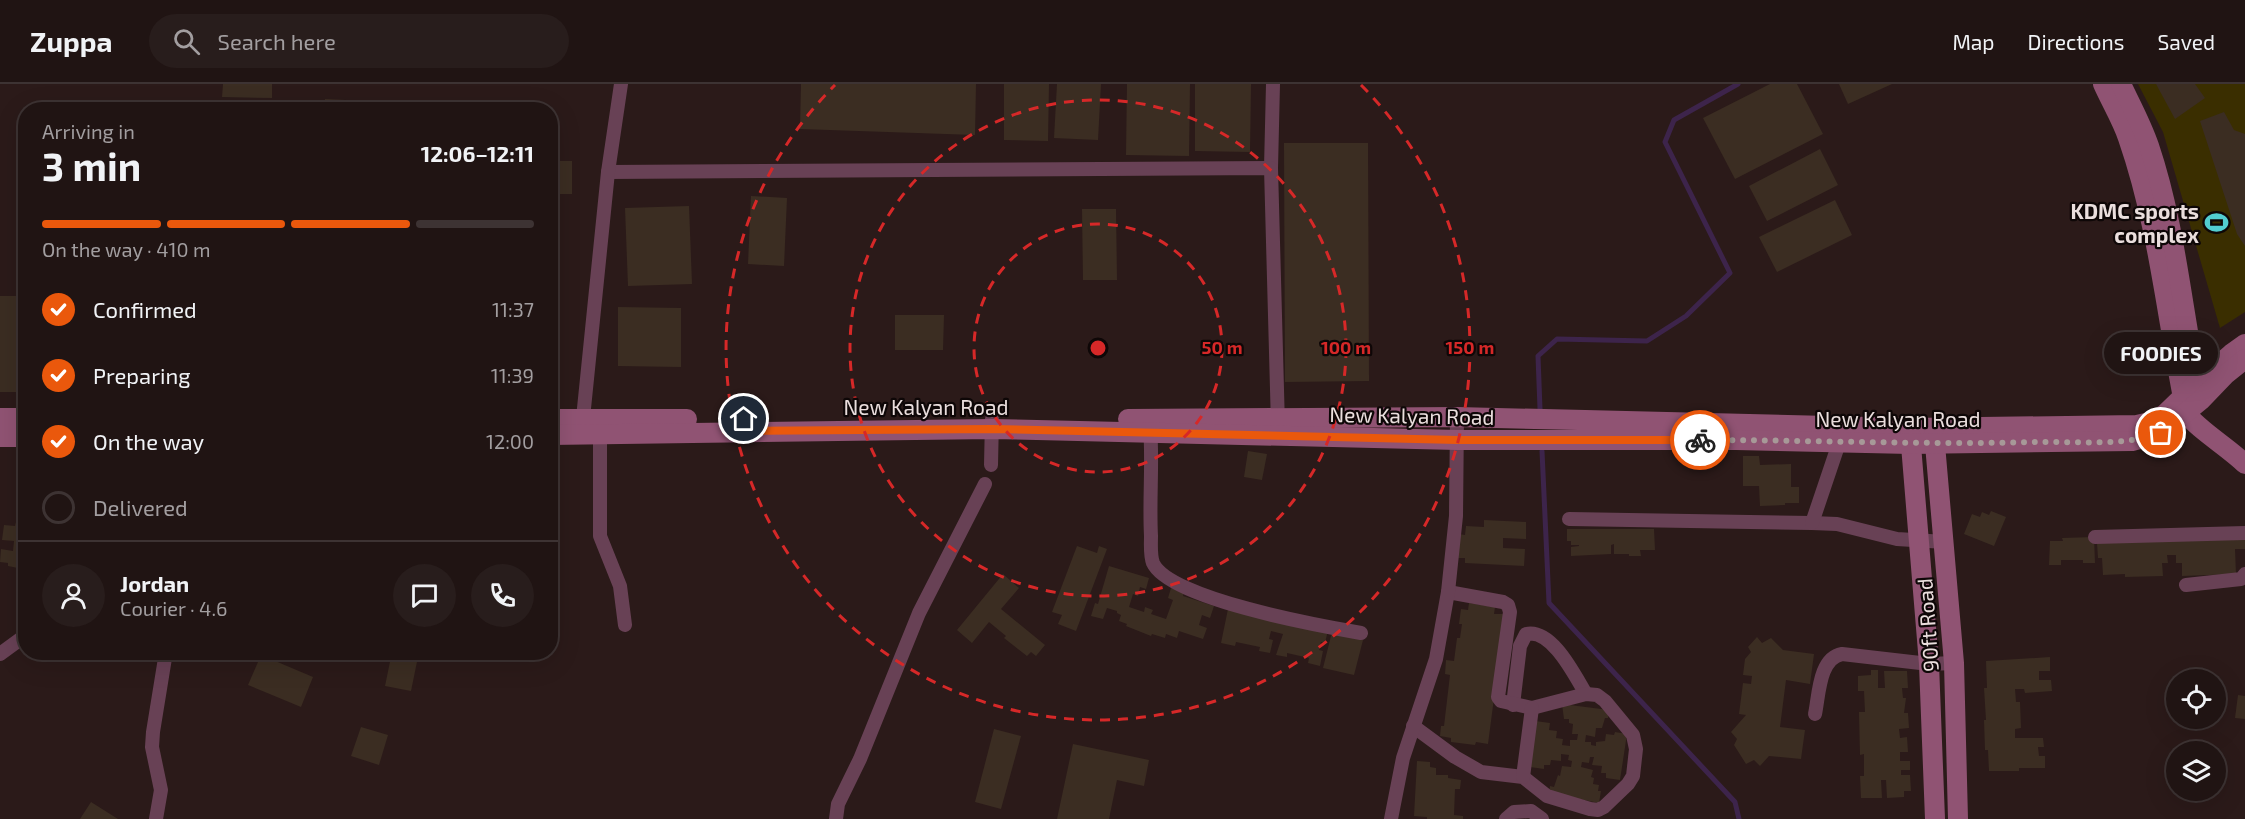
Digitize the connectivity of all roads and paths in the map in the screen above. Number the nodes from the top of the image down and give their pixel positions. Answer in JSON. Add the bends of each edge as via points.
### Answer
{"nodes":[{"id":1,"x":621,"y":84,"type":"edge"},
{"id":2,"x":1273,"y":84,"type":"edge"},
{"id":3,"x":2103,"y":84,"type":"edge"},
{"id":4,"x":2121,"y":84,"type":"edge"},
{"id":5,"x":2122,"y":107,"type":"junction"},
{"id":6,"x":1271,"y":168,"type":"junction"},
{"id":7,"x":608,"y":172,"type":"junction"},
{"id":8,"x":2245,"y":345,"type":"edge"},
{"id":9,"x":2245,"y":359,"type":"edge"},
{"id":10,"x":2192,"y":399,"type":"junction"},
{"id":11,"x":1456,"y":417,"type":"junction"},
{"id":12,"x":0,"y":418,"type":"edge"},
{"id":13,"x":18,"y":418,"type":"edge"},
{"id":14,"x":558,"y":421,"type":"edge"},
{"id":15,"x":992,"y":424,"type":"junction"},
{"id":16,"x":725,"y":425,"type":"junction"},
{"id":17,"x":1150,"y":426,"type":"junction"},
{"id":18,"x":591,"y":427,"type":"junction"},
{"id":19,"x":1278,"y":428,"type":"junction"},
{"id":20,"x":1735,"y":431,"type":"junction"},
{"id":21,"x":558,"y":433,"type":"edge"},
{"id":22,"x":1910,"y":436,"type":"junction"},
{"id":23,"x":1935,"y":436,"type":"junction"},
{"id":24,"x":0,"y":437,"type":"edge"},
{"id":25,"x":18,"y":437,"type":"edge"},
{"id":26,"x":1457,"y":440,"type":"junction"},
{"id":27,"x":1839,"y":442,"type":"junction"},
{"id":28,"x":2245,"y":464,"type":"edge"},
{"id":29,"x":991,"y":465,"type":"dead end"},
{"id":30,"x":985,"y":484,"type":"dead end"},
{"id":31,"x":1569,"y":519,"type":"dead end"},
{"id":32,"x":1812,"y":523,"type":"junction"},
{"id":33,"x":2245,"y":533,"type":"edge"},
{"id":34,"x":2095,"y":537,"type":"dead end"},
{"id":35,"x":1920,"y":542,"type":"junction"},
{"id":36,"x":1945,"y":542,"type":"junction"},
{"id":37,"x":2245,"y":574,"type":"edge"},
{"id":38,"x":2186,"y":585,"type":"dead end"},
{"id":39,"x":1448,"y":592,"type":"junction"},
{"id":40,"x":626,"y":625,"type":"dead end"},
{"id":41,"x":1361,"y":633,"type":"dead end"},
{"id":42,"x":18,"y":641,"type":"edge"},
{"id":43,"x":0,"y":654,"type":"edge"},
{"id":44,"x":165,"y":660,"type":"edge"},
{"id":45,"x":1954,"y":663,"type":"junction"},
{"id":46,"x":1929,"y":664,"type":"junction"},
{"id":47,"x":1586,"y":694,"type":"junction"},
{"id":48,"x":1513,"y":705,"type":"junction"},
{"id":49,"x":1532,"y":708,"type":"junction"},
{"id":50,"x":1815,"y":714,"type":"dead end"},
{"id":51,"x":1413,"y":726,"type":"junction"},
{"id":52,"x":1523,"y":777,"type":"junction"},
{"id":53,"x":156,"y":819,"type":"edge"},
{"id":54,"x":837,"y":819,"type":"edge"},
{"id":55,"x":1391,"y":819,"type":"edge"},
{"id":56,"x":1506,"y":819,"type":"edge"},
{"id":57,"x":1542,"y":819,"type":"edge"},
{"id":58,"x":1935,"y":819,"type":"edge"},
{"id":59,"x":1958,"y":819,"type":"edge"}],
"edges":[{"from":1,"to":7,"type":"street"},
{"from":2,"to":6,"type":"street"},
{"from":3,"to":5,"type":"street"},
{"from":4,"to":5,"type":"street"},
{"from":5,"to":10,"type":"street"},
{"from":6,"to":7,"type":"street"},
{"from":6,"to":19,"type":"street"},
{"from":7,"to":18,"type":"street"},
{"from":8,"to":10,"type":"street","name":"New Kalyan Road","via":[[2231,354]]},
{"from":9,"to":10,"type":"street","name":"New Kalyan Road"},
{"from":10,"to":23,"type":"street","name":"New Kalyan Road","via":[[2161,433],[2132,441]]},
{"from":10,"to":28,"type":"street","via":[[2191,420]]},
{"from":11,"to":19,"type":"street","name":"New Kalyan Road"},
{"from":11,"to":20,"type":"street","name":"New Kalyan Road"},
{"from":11,"to":26,"type":"street"},
{"from":12,"to":13,"type":"street"},
{"from":14,"to":18,"type":"street"},
{"from":15,"to":16,"type":"street","name":"New Kalyan Road"},
{"from":15,"to":16,"type":"street","name":"New Kalyan Road","via":[[763,419]]},
{"from":15,"to":17,"type":"street","name":"New Kalyan Road"},
{"from":15,"to":29,"type":"street"},
{"from":16,"to":18,"type":"street"},
{"from":17,"to":19,"type":"street","name":"New Kalyan Road"},
{"from":17,"to":41,"type":"street","via":[[1152,561],[1161,574],[1194,592],[1260,612]]},
{"from":18,"to":21,"type":"street"},
{"from":18,"to":40,"type":"street","via":[[600,536],[620,586]]},
{"from":19,"to":26,"type":"street","name":"New Kalyan Road"},
{"from":20,"to":22,"type":"street","name":"New Kalyan Road"},
{"from":20,"to":26,"type":"street","name":"New Kalyan Road"},
{"from":20,"to":27,"type":"street","name":"New Kalyan Road"},
{"from":22,"to":23,"type":"street","name":"New Kalyan Road"},
{"from":22,"to":27,"type":"street","name":"New Kalyan Road"},
{"from":22,"to":35,"type":"street","name":"90ft Road"},
{"from":23,"to":36,"type":"street","name":"90ft Road"},
{"from":24,"to":25,"type":"street"},
{"from":26,"to":39,"type":"street","via":[[1456,516]]},
{"from":27,"to":32,"type":"street"},
{"from":30,"to":54,"type":"street","via":[[919,613],[838,804]]},
{"from":31,"to":32,"type":"street"},
{"from":32,"to":35,"type":"street","via":[[1837,524]]},
{"from":33,"to":34,"type":"street"},
{"from":35,"to":36,"type":"street"},
{"from":35,"to":46,"type":"street","name":"90ft Road"},
{"from":36,"to":45,"type":"street","name":"90ft Road"},
{"from":37,"to":38,"type":"street","via":[[2241,579]]},
{"from":39,"to":48,"type":"street","via":[[1508,605],[1498,697]]},
{"from":39,"to":51,"type":"street","via":[[1436,658]]},
{"from":42,"to":43,"type":"street"},
{"from":44,"to":53,"type":"street","via":[[152,747],[161,790]]},
{"from":45,"to":46,"type":"street"},
{"from":45,"to":59,"type":"street","name":"90ft Road"},
{"from":46,"to":50,"type":"street","via":[[1835,656],[1824,669]]},
{"from":46,"to":58,"type":"street","name":"90ft Road"},
{"from":47,"to":48,"type":"street","via":[[1561,653],[1532,632],[1526,634],[1520,646]]},
{"from":47,"to":49,"type":"street"},
{"from":47,"to":52,"type":"street","via":[[1605,701],[1633,735],[1636,749],[1628,784],[1598,810],[1547,796]]},
{"from":48,"to":49,"type":"street"},
{"from":49,"to":52,"type":"street"},
{"from":51,"to":52,"type":"street","via":[[1481,772]]},
{"from":51,"to":55,"type":"street","via":[[1402,758]]},
{"from":56,"to":57,"type":"street","via":[[1514,812],[1531,811]]}]}
